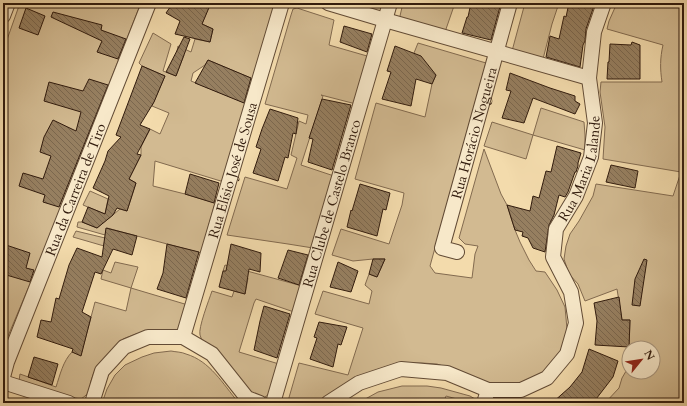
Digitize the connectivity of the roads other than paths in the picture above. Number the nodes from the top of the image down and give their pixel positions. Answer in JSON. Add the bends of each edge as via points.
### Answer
{"nodes":[{"id":1,"x":8,"y":3,"type":"edge"},
{"id":2,"x":149,"y":3,"type":"edge"},
{"id":3,"x":282,"y":3,"type":"edge"},
{"id":4,"x":328,"y":3,"type":"edge"},
{"id":5,"x":390,"y":3,"type":"edge"},
{"id":6,"x":510,"y":3,"type":"edge"},
{"id":7,"x":604,"y":3,"type":"edge"},
{"id":8,"x":3,"y":16,"type":"edge"},
{"id":9,"x":385,"y":20,"type":"junction"},
{"id":10,"x":496,"y":52,"type":"junction"},
{"id":11,"x":589,"y":78,"type":"junction"},
{"id":12,"x":457,"y":252,"type":"dead end"},
{"id":13,"x":183,"y":337,"type":"junction"},
{"id":14,"x":5,"y":362,"type":"edge"},
{"id":15,"x":3,"y":376,"type":"edge"},
{"id":16,"x":3,"y":382,"type":"edge"},
{"id":17,"x":486,"y":396,"type":"edge"},
{"id":18,"x":69,"y":403,"type":"edge"},
{"id":19,"x":92,"y":403,"type":"edge"},
{"id":20,"x":260,"y":403,"type":"edge"},
{"id":21,"x":273,"y":403,"type":"edge"},
{"id":22,"x":328,"y":403,"type":"edge"}],
"edges":[{"from":1,"to":8,"type":"street"},
{"from":2,"to":14,"type":"street","name":"Rua da Carreira de Tiro"},
{"from":3,"to":13,"type":"street","name":"Rua Elísio José de Sousa"},
{"from":4,"to":9,"type":"street"},
{"from":5,"to":9,"type":"street","name":"Rua Clube de Castelo Branco"},
{"from":6,"to":10,"type":"street","name":"Rua Horácio Nogueira"},
{"from":7,"to":11,"type":"street","name":"Rua Maria Lalande","via":[[594,32]]},
{"from":9,"to":10,"type":"street"},
{"from":9,"to":21,"type":"street","name":"Rua Clube de Castelo Branco"},
{"from":10,"to":11,"type":"street"},
{"from":10,"to":12,"type":"street","name":"Rua Horácio Nogueira","via":[[442,248]]},
{"from":11,"to":17,"type":"street","name":"Rua Maria Lalande","via":[[595,123],[591,157],[576,196],[556,229],[554,257],[571,292],[576,323],[567,354],[547,378],[521,390]]},
{"from":13,"to":19,"type":"street","via":[[148,337],[124,347],[102,371]]},
{"from":13,"to":20,"type":"street","via":[[212,354],[247,398]]},
{"from":14,"to":15,"type":"street","name":"Rua da Carreira de Tiro"},
{"from":16,"to":18,"type":"street"},
{"from":17,"to":22,"type":"street","via":[[447,373],[401,369],[359,383]]}]}
